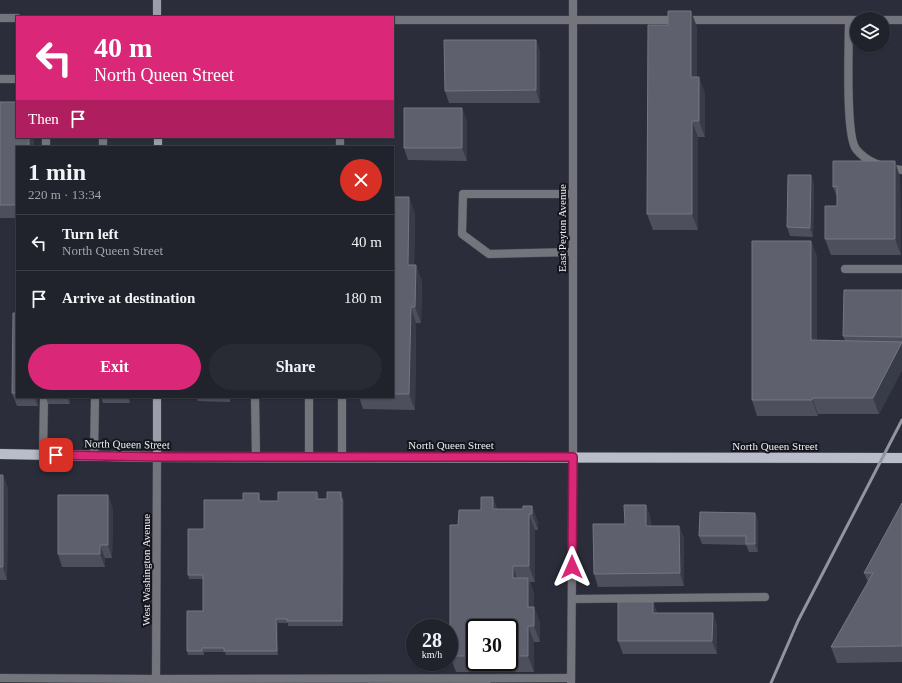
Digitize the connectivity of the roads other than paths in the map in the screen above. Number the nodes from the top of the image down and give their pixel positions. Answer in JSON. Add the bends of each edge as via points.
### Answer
{"nodes":[{"id":1,"x":157,"y":0,"type":"edge"},
{"id":2,"x":573,"y":0,"type":"edge"},
{"id":3,"x":157,"y":16,"type":"edge"},
{"id":4,"x":0,"y":18,"type":"edge"},
{"id":5,"x":16,"y":18,"type":"edge"},
{"id":6,"x":572,"y":19,"type":"junction"},
{"id":7,"x":394,"y":20,"type":"edge"},
{"id":8,"x":850,"y":20,"type":"edge"},
{"id":9,"x":890,"y":20,"type":"edge"},
{"id":10,"x":902,"y":20,"type":"edge"},
{"id":11,"x":852,"y":52,"type":"edge"},
{"id":12,"x":0,"y":79,"type":"edge"},
{"id":13,"x":16,"y":79,"type":"edge"},
{"id":14,"x":902,"y":170,"type":"edge"},
{"id":15,"x":573,"y":194,"type":"junction"},
{"id":16,"x":573,"y":252,"type":"junction"},
{"id":17,"x":845,"y":269,"type":"dead end"},
{"id":18,"x":902,"y":269,"type":"edge"},
{"id":19,"x":44,"y":398,"type":"edge"},
{"id":20,"x":95,"y":398,"type":"edge"},
{"id":21,"x":157,"y":398,"type":"edge"},
{"id":22,"x":256,"y":398,"type":"edge"},
{"id":23,"x":309,"y":398,"type":"edge"},
{"id":24,"x":342,"y":398,"type":"edge"},
{"id":25,"x":0,"y":454,"type":"edge"},
{"id":26,"x":43,"y":455,"type":"junction"},
{"id":27,"x":94,"y":456,"type":"junction"},
{"id":28,"x":157,"y":457,"type":"junction"},
{"id":29,"x":256,"y":457,"type":"junction"},
{"id":30,"x":309,"y":457,"type":"junction"},
{"id":31,"x":342,"y":457,"type":"junction"},
{"id":32,"x":573,"y":457,"type":"junction"},
{"id":33,"x":902,"y":458,"type":"edge"},
{"id":34,"x":765,"y":597,"type":"dead end"},
{"id":35,"x":572,"y":599,"type":"junction"},
{"id":36,"x":0,"y":678,"type":"edge"},
{"id":37,"x":571,"y":680,"type":"edge"},
{"id":38,"x":156,"y":681,"type":"edge"}],
"edges":[{"from":1,"to":3,"type":"street"},
{"from":2,"to":6,"type":"street","name":"East Peyton Avenue"},
{"from":4,"to":5,"type":"street"},
{"from":6,"to":7,"type":"street"},
{"from":6,"to":8,"type":"street"},
{"from":6,"to":15,"type":"street","name":"East Peyton Avenue"},
{"from":9,"to":10,"type":"street"},
{"from":11,"to":14,"type":"street","via":[[849,116],[854,147],[878,165]]},
{"from":12,"to":13,"type":"street"},
{"from":15,"to":16,"type":"street","name":"East Peyton Avenue"},
{"from":15,"to":16,"type":"street","via":[[463,194],[462,234],[489,254]]},
{"from":16,"to":32,"type":"street","name":"East Peyton Avenue"},
{"from":17,"to":18,"type":"street"},
{"from":19,"to":26,"type":"street"},
{"from":20,"to":27,"type":"street"},
{"from":21,"to":28,"type":"street"},
{"from":22,"to":29,"type":"street"},
{"from":23,"to":30,"type":"street"},
{"from":24,"to":31,"type":"street"},
{"from":25,"to":26,"type":"main road","name":"North Queen Street"},
{"from":26,"to":27,"type":"main road","name":"North Queen Street"},
{"from":27,"to":28,"type":"main road","name":"North Queen Street"},
{"from":28,"to":29,"type":"main road","name":"North Queen Street"},
{"from":28,"to":38,"type":"street","name":"West Washington Avenue"},
{"from":29,"to":30,"type":"main road","name":"North Queen Street"},
{"from":30,"to":31,"type":"main road","name":"North Queen Street"},
{"from":31,"to":32,"type":"main road","name":"North Queen Street"},
{"from":32,"to":33,"type":"main road","name":"North Queen Street"},
{"from":32,"to":35,"type":"street","name":"East Peyton Avenue"},
{"from":34,"to":35,"type":"street"},
{"from":35,"to":37,"type":"street","name":"East Peyton Avenue"},
{"from":36,"to":38,"type":"street"},
{"from":37,"to":38,"type":"street"}]}
